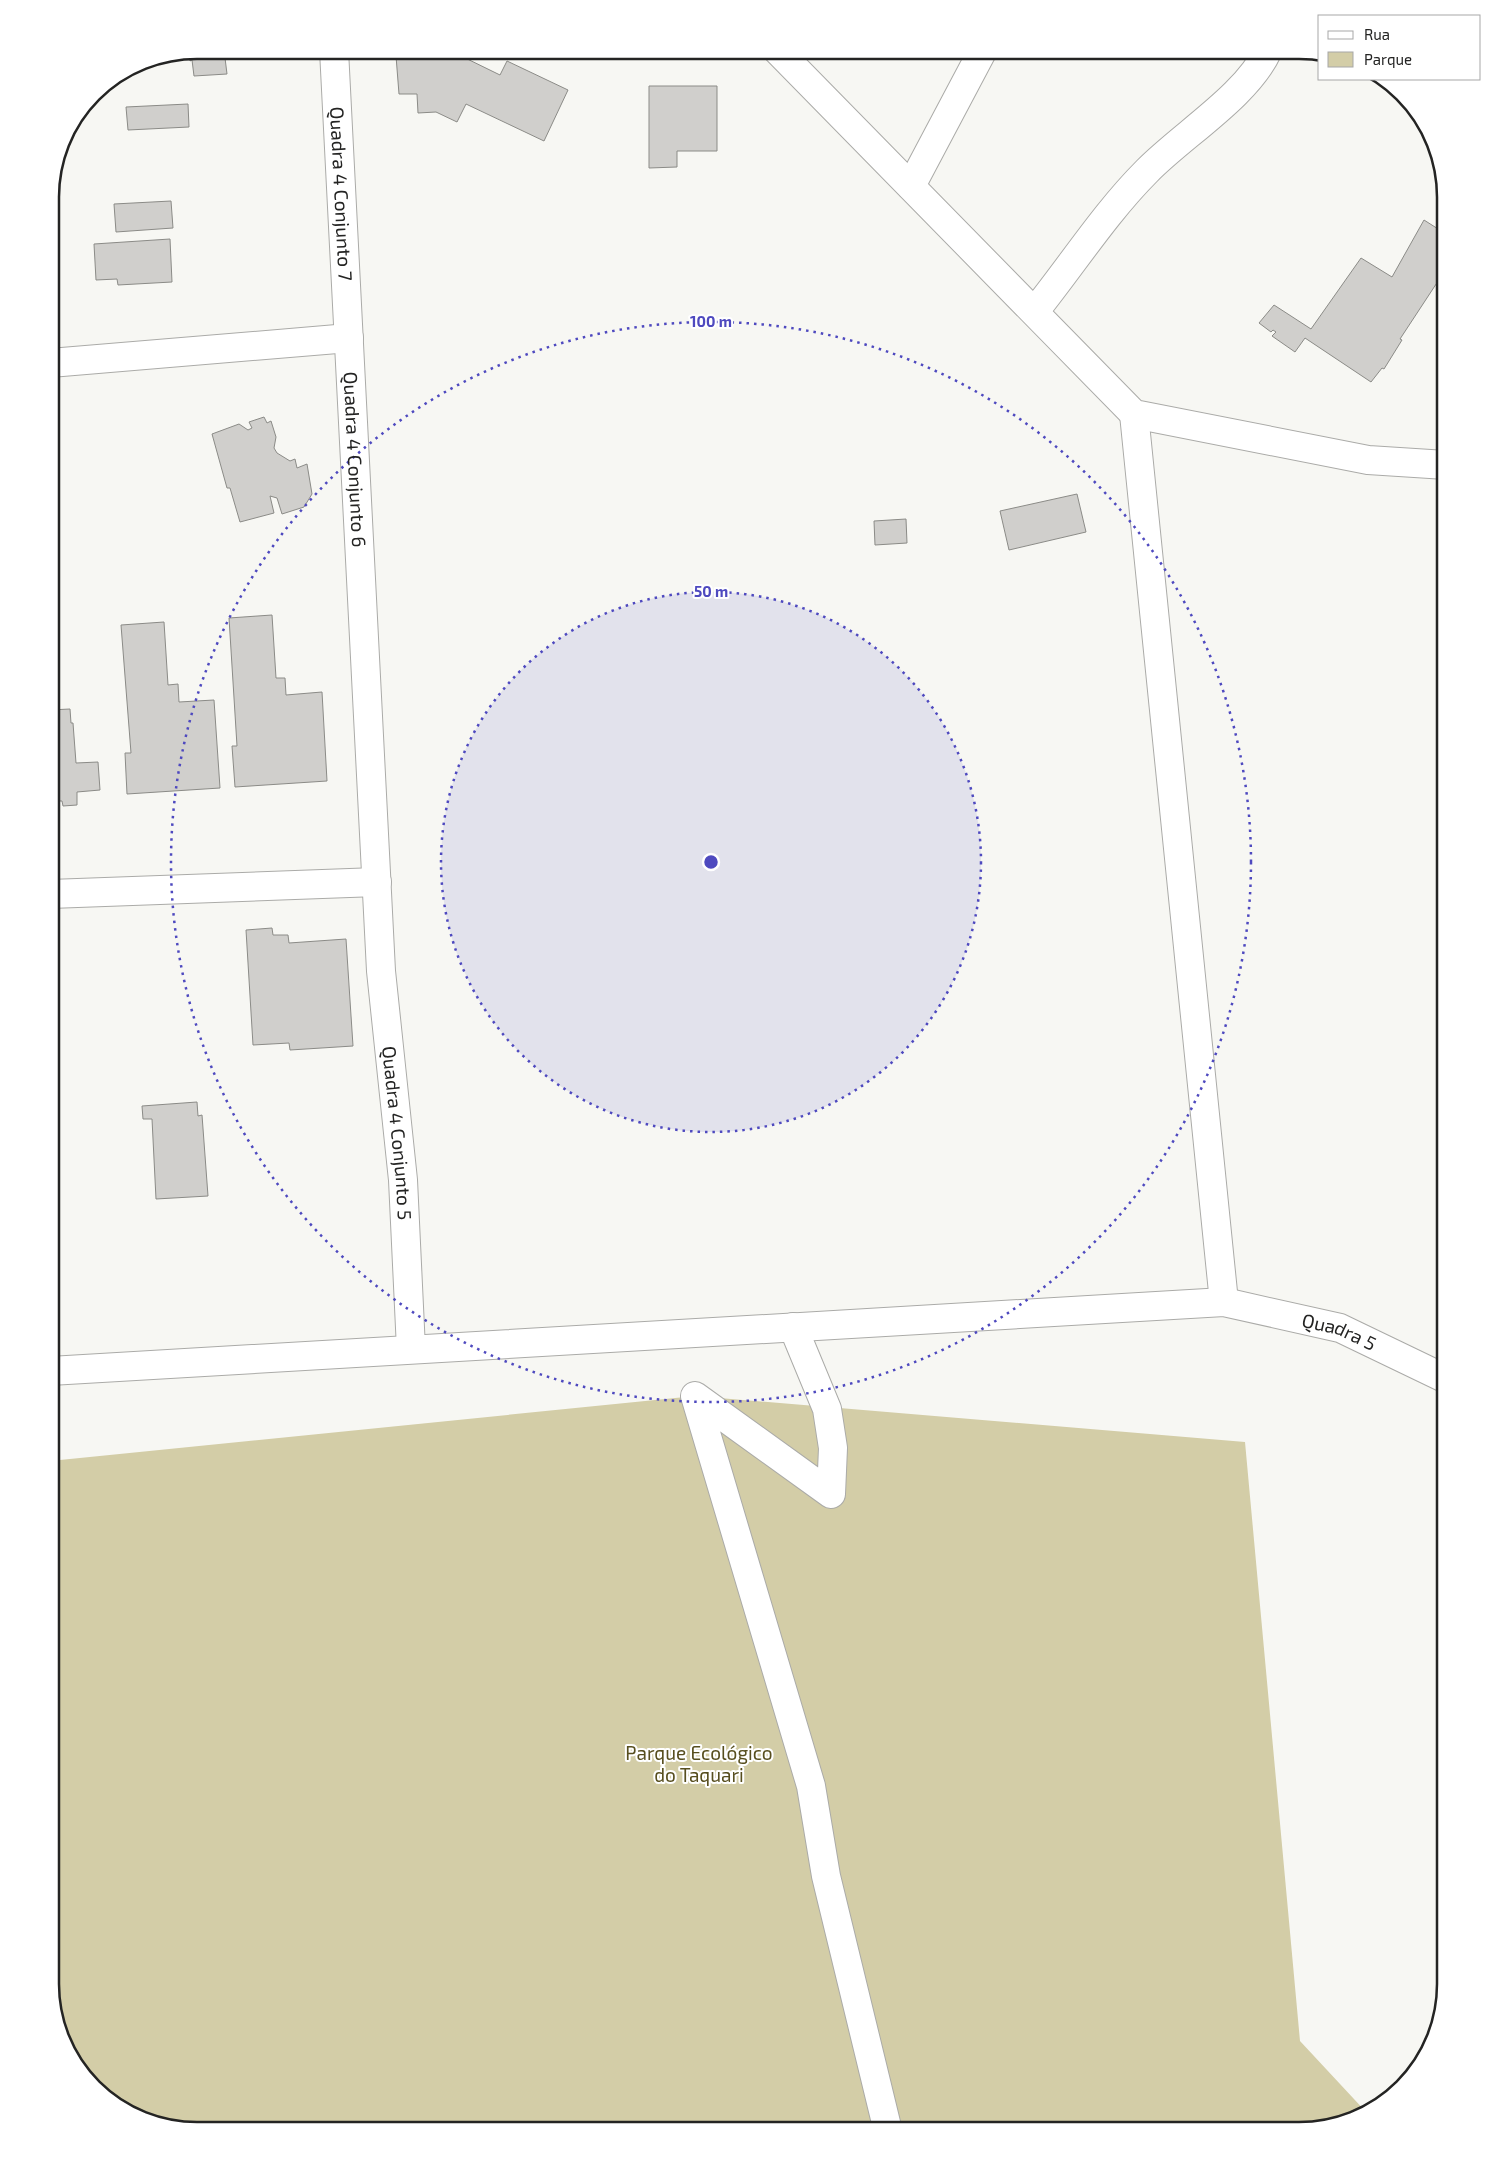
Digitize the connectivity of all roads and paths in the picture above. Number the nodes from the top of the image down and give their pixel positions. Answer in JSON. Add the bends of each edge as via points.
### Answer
{"nodes":[{"id":1,"x":334,"y":59,"type":"edge"},
{"id":2,"x":786,"y":59,"type":"edge"},
{"id":3,"x":978,"y":59,"type":"edge"},
{"id":4,"x":1261,"y":59,"type":"edge"},
{"id":5,"x":912,"y":186,"type":"junction"},
{"id":6,"x":1035,"y":311,"type":"junction"},
{"id":7,"x":349,"y":338,"type":"junction"},
{"id":8,"x":59,"y":362,"type":"edge"},
{"id":9,"x":1134,"y":414,"type":"junction"},
{"id":10,"x":1437,"y":464,"type":"edge"},
{"id":11,"x":377,"y":882,"type":"junction"},
{"id":12,"x":59,"y":894,"type":"edge"},
{"id":13,"x":1224,"y":1302,"type":"junction"},
{"id":14,"x":793,"y":1327,"type":"junction"},
{"id":15,"x":411,"y":1349,"type":"junction"},
{"id":16,"x":59,"y":1370,"type":"edge"},
{"id":17,"x":1437,"y":1374,"type":"edge"},
{"id":18,"x":886,"y":2122,"type":"edge"}],
"edges":[{"from":1,"to":7,"type":"street","name":"Quadra 4 Conjunto 7"},
{"from":2,"to":5,"type":"street"},
{"from":3,"to":5,"type":"street"},
{"from":4,"to":6,"type":"street","via":[[1241,87],[1147,170],[1123,196]]},
{"from":5,"to":6,"type":"street"},
{"from":6,"to":9,"type":"street"},
{"from":7,"to":8,"type":"street"},
{"from":7,"to":11,"type":"street","name":"Quadra 4 Conjunto 6"},
{"from":9,"to":10,"type":"street","via":[[1368,460]]},
{"from":9,"to":13,"type":"street"},
{"from":11,"to":12,"type":"street"},
{"from":11,"to":15,"type":"street","name":"Quadra 4 Conjunto 5","via":[[381,971],[404,1180]]},
{"from":13,"to":14,"type":"street","name":"Quadra 5"},
{"from":13,"to":17,"type":"street","name":"Quadra 5","via":[[1340,1328]]},
{"from":14,"to":15,"type":"street","name":"Quadra 5"},
{"from":14,"to":18,"type":"street","via":[[827,1409],[833,1448],[831,1494],[695,1396],[811,1786],[826,1876]]},
{"from":15,"to":16,"type":"street"}]}
